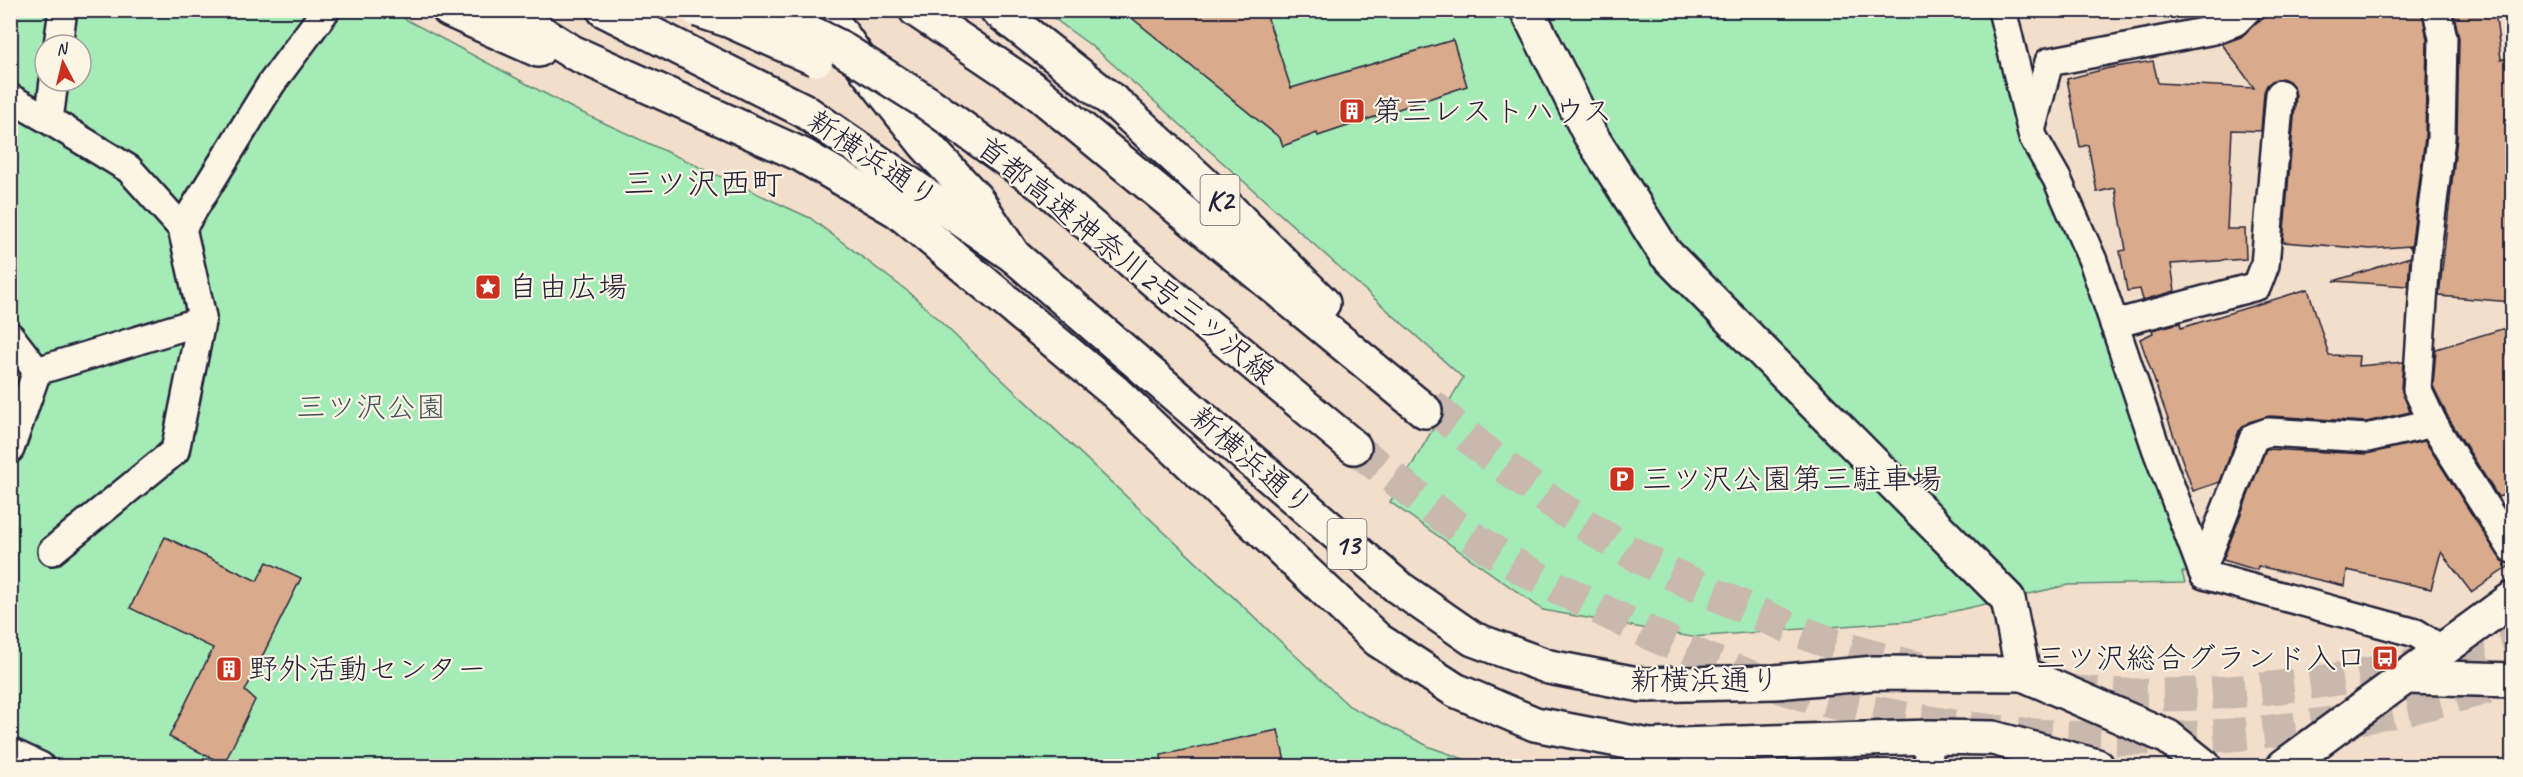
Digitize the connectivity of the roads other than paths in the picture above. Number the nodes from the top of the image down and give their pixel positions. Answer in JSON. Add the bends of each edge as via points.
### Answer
{"nodes":[{"id":1,"x":63,"y":10,"type":"edge"},
{"id":2,"x":326,"y":10,"type":"edge"},
{"id":3,"x":449,"y":10,"type":"edge"},
{"id":4,"x":505,"y":10,"type":"edge"},
{"id":5,"x":604,"y":10,"type":"edge"},
{"id":6,"x":698,"y":10,"type":"edge"},
{"id":7,"x":766,"y":10,"type":"edge"},
{"id":8,"x":820,"y":10,"type":"edge"},
{"id":9,"x":916,"y":10,"type":"edge"},
{"id":10,"x":997,"y":10,"type":"edge"},
{"id":11,"x":1527,"y":10,"type":"edge"},
{"id":12,"x":2002,"y":10,"type":"edge"},
{"id":13,"x":2247,"y":10,"type":"edge"},
{"id":14,"x":2437,"y":10,"type":"edge"},
{"id":15,"x":60,"y":33,"type":"edge"},
{"id":16,"x":578,"y":56,"type":"junction"},
{"id":17,"x":52,"y":93,"type":"edge"},
{"id":18,"x":2280,"y":94,"type":"dead end"},
{"id":19,"x":10,"y":98,"type":"edge"},
{"id":20,"x":49,"y":120,"type":"junction"},
{"id":21,"x":2031,"y":128,"type":"junction"},
{"id":22,"x":1046,"y":187,"type":"junction"},
{"id":23,"x":182,"y":228,"type":"junction"},
{"id":24,"x":1014,"y":256,"type":"junction"},
{"id":25,"x":201,"y":321,"type":"junction"},
{"id":26,"x":2114,"y":324,"type":"junction"},
{"id":27,"x":10,"y":336,"type":"edge"},
{"id":28,"x":37,"y":371,"type":"junction"},
{"id":29,"x":2433,"y":423,"type":"junction"},
{"id":30,"x":1354,"y":447,"type":"tunnel mouth"},
{"id":31,"x":10,"y":449,"type":"edge"},
{"id":32,"x":2512,"y":549,"type":"edge"},
{"id":33,"x":52,"y":550,"type":"dead end"},
{"id":34,"x":2202,"y":570,"type":"junction"},
{"id":35,"x":2512,"y":599,"type":"edge"},
{"id":36,"x":2442,"y":650,"type":"junction"},
{"id":37,"x":2023,"y":674,"type":"junction"},
{"id":38,"x":2408,"y":677,"type":"junction"},
{"id":39,"x":2512,"y":680,"type":"edge"},
{"id":40,"x":10,"y":752,"type":"edge"},
{"id":41,"x":1929,"y":752,"type":"edge"},
{"id":42,"x":40,"y":766,"type":"edge"},
{"id":43,"x":2097,"y":766,"type":"edge"},
{"id":44,"x":2204,"y":766,"type":"edge"},
{"id":45,"x":2284,"y":766,"type":"edge"}],
"edges":[{"from":1,"to":15,"type":"street"},
{"from":2,"to":23,"type":"street","via":[[271,84]]},
{"from":3,"to":16,"type":"main road","via":[[532,49]]},
{"from":4,"to":16,"type":"main road","name":"新横浜通り","number":"13"},
{"from":5,"to":24,"type":"main road","name":"新横浜通り","number":"13","via":[[803,110]]},
{"from":6,"to":22,"type":"main road","bridge":true,"via":[[849,73]]},
{"from":7,"to":22,"type":"main road","name":"首都高速神奈川2号三ツ沢線","bridge":true,"via":[[837,46],[926,102]]},
{"from":8,"to":24,"type":"main road","via":[[834,23],[925,144],[977,200]]},
{"from":9,"to":10,"type":"main road","number":"K2","via":[[1032,88],[1428,407],[1202,182],[1119,106]]},
{"from":11,"to":37,"type":"main road","via":[[1589,133],[1665,253],[2008,599]]},
{"from":12,"to":21,"type":"street"},
{"from":13,"to":21,"type":"street","via":[[2235,21],[2214,30],[2049,62]]},
{"from":14,"to":29,"type":"street","via":[[2443,38],[2441,138],[2426,257],[2417,389]]},
{"from":16,"to":41,"type":"main road","name":"新横浜通り","number":"13","via":[[802,155],[898,211],[1115,392],[1378,640],[1455,690],[1535,724],[1649,746]]},
{"from":17,"to":20,"type":"street"},
{"from":18,"to":26,"type":"street","via":[[2265,265],[2257,286]]},
{"from":19,"to":20,"type":"street"},
{"from":20,"to":23,"type":"street","via":[[129,170]]},
{"from":21,"to":26,"type":"street","via":[[2075,218]]},
{"from":22,"to":30,"type":"main road","name":"首都高速神奈川2号三ツ沢線","bridge":true},
{"from":23,"to":25,"type":"street"},
{"from":24,"to":37,"type":"main road","name":"新横浜通り","number":"13","via":[[1398,587],[1473,639],[1549,667],[1642,685],[1775,682],[1875,673]]},
{"from":25,"to":28,"type":"street"},
{"from":25,"to":33,"type":"street","via":[[174,451]]},
{"from":26,"to":34,"type":"street"},
{"from":27,"to":28,"type":"street"},
{"from":28,"to":31,"type":"street"},
{"from":29,"to":32,"type":"street"},
{"from":29,"to":34,"type":"street","via":[[2367,438],[2268,432],[2254,437]]},
{"from":34,"to":36,"type":"street","via":[[2204,575],[2416,633]]},
{"from":35,"to":36,"type":"main road"},
{"from":36,"to":38,"type":"main road"},
{"from":37,"to":44,"type":"main road","name":"新横浜通り","number":"13","via":[[2168,737]]},
{"from":38,"to":39,"type":"main road"},
{"from":38,"to":45,"type":"main road"},
{"from":40,"to":42,"type":"street"},
{"from":41,"to":43,"type":"main road","name":"新横浜通り","number":"13","via":[[1993,738]]}]}
